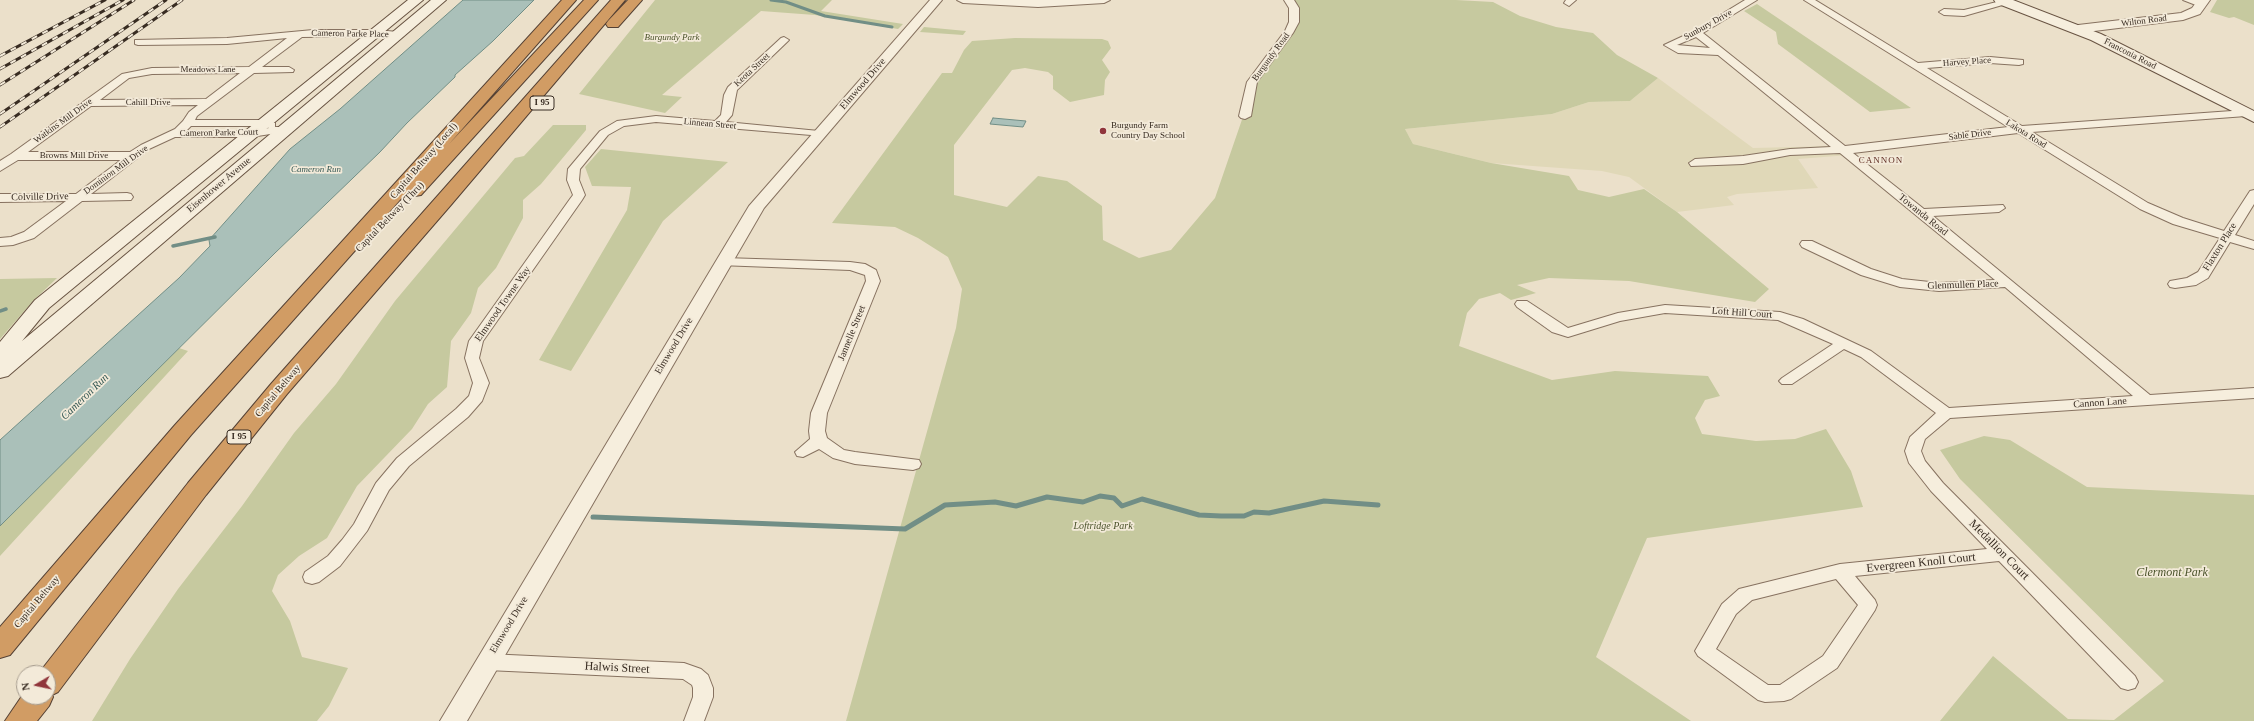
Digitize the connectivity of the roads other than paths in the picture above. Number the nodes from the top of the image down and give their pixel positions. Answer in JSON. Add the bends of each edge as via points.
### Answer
{"nodes":[{"id":1,"x":416,"y":0,"type":"edge"},
{"id":2,"x":439,"y":0,"type":"edge"},
{"id":3,"x":569,"y":0,"type":"edge"},
{"id":4,"x":591,"y":0,"type":"edge"},
{"id":5,"x":618,"y":0,"type":"edge"},
{"id":6,"x":635,"y":0,"type":"edge"},
{"id":7,"x":936,"y":0,"type":"edge"},
{"id":8,"x":962,"y":0,"type":"edge"},
{"id":9,"x":1104,"y":0,"type":"edge"},
{"id":10,"x":1289,"y":0,"type":"edge"},
{"id":11,"x":1752,"y":0,"type":"edge"},
{"id":12,"x":1809,"y":0,"type":"edge"},
{"id":13,"x":2188,"y":0,"type":"edge"},
{"id":14,"x":2005,"y":1,"type":"edge"},
{"id":15,"x":2202,"y":2,"type":"edge"},
{"id":16,"x":1944,"y":12,"type":"dead end"},
{"id":17,"x":2078,"y":29,"type":"junction"},
{"id":18,"x":1697,"y":33,"type":"junction"},
{"id":19,"x":298,"y":35,"type":"junction"},
{"id":20,"x":373,"y":35,"type":"junction"},
{"id":21,"x":398,"y":35,"type":"junction"},
{"id":22,"x":784,"y":40,"type":"dead end"},
{"id":23,"x":138,"y":42,"type":"dead end"},
{"id":24,"x":1721,"y":52,"type":"junction"},
{"id":25,"x":2019,"y":62,"type":"dead end"},
{"id":26,"x":1915,"y":66,"type":"junction"},
{"id":27,"x":251,"y":70,"type":"junction"},
{"id":28,"x":289,"y":70,"type":"dead end"},
{"id":29,"x":126,"y":76,"type":"joint"},
{"id":30,"x":208,"y":102,"type":"junction"},
{"id":31,"x":89,"y":103,"type":"junction"},
{"id":32,"x":2250,"y":115,"type":"edge"},
{"id":33,"x":1245,"y":116,"type":"dead end"},
{"id":34,"x":188,"y":123,"type":"junction"},
{"id":35,"x":718,"y":125,"type":"junction"},
{"id":36,"x":258,"y":128,"type":"junction"},
{"id":37,"x":286,"y":129,"type":"junction"},
{"id":38,"x":2020,"y":130,"type":"junction"},
{"id":39,"x":604,"y":132,"type":"joint"},
{"id":40,"x":174,"y":134,"type":"junction"},
{"id":41,"x":819,"y":134,"type":"junction"},
{"id":42,"x":1842,"y":150,"type":"junction"},
{"id":43,"x":15,"y":156,"type":"junction"},
{"id":44,"x":134,"y":156,"type":"junction"},
{"id":45,"x":1695,"y":163,"type":"dead end"},
{"id":46,"x":0,"y":167,"type":"edge"},
{"id":47,"x":2254,"y":194,"type":"edge"},
{"id":48,"x":80,"y":197,"type":"junction"},
{"id":49,"x":127,"y":197,"type":"dead end"},
{"id":50,"x":0,"y":198,"type":"edge"},
{"id":51,"x":444,"y":202,"type":"junction"},
{"id":52,"x":1999,"y":208,"type":"dead end"},
{"id":53,"x":1921,"y":213,"type":"junction"},
{"id":54,"x":2227,"y":236,"type":"junction"},
{"id":55,"x":0,"y":242,"type":"edge"},
{"id":56,"x":1807,"y":244,"type":"dead end"},
{"id":57,"x":2254,"y":245,"type":"edge"},
{"id":58,"x":724,"y":262,"type":"junction"},
{"id":59,"x":2008,"y":283,"type":"junction"},
{"id":60,"x":2176,"y":284,"type":"dead end"},
{"id":61,"x":1522,"y":304,"type":"dead end"},
{"id":62,"x":1844,"y":343,"type":"junction"},
{"id":63,"x":0,"y":357,"type":"edge"},
{"id":64,"x":0,"y":371,"type":"edge"},
{"id":65,"x":1787,"y":381,"type":"dead end"},
{"id":66,"x":2254,"y":393,"type":"edge"},
{"id":67,"x":2147,"y":400,"type":"junction"},
{"id":68,"x":1946,"y":413,"type":"junction"},
{"id":69,"x":183,"y":430,"type":"junction"},
{"id":70,"x":820,"y":441,"type":"junction"},
{"id":71,"x":803,"y":452,"type":"dead end"},
{"id":72,"x":913,"y":464,"type":"dead end"},
{"id":73,"x":2003,"y":554,"type":"junction"},
{"id":74,"x":1840,"y":572,"type":"junction"},
{"id":75,"x":312,"y":577,"type":"dead end"},
{"id":76,"x":0,"y":646,"type":"edge"},
{"id":77,"x":487,"y":662,"type":"junction"},
{"id":78,"x":56,"y":673,"type":"edge"},
{"id":79,"x":2128,"y":682,"type":"dead end"},
{"id":80,"x":32,"y":705,"type":"edge"},
{"id":81,"x":20,"y":721,"type":"edge"},
{"id":82,"x":452,"y":721,"type":"edge"},
{"id":83,"x":694,"y":721,"type":"edge"}],
"edges":[{"from":1,"to":20,"type":"main road","name":"Eisenhower Avenue"},
{"from":2,"to":21,"type":"main road","name":"Eisenhower Avenue"},
{"from":3,"to":69,"type":"highway","name":"Capital Beltway (Local)"},
{"from":4,"to":69,"type":"highway","name":"Capital Beltway (Thru)","via":[[447,158]]},
{"from":5,"to":51,"type":"highway","number":"I 95"},
{"from":6,"to":51,"type":"highway","number":"I 95","via":[[511,136]]},
{"from":7,"to":41,"type":"street","name":"Elmwood Drive"},
{"from":8,"to":9,"type":"street","via":[[1032,3]]},
{"from":10,"to":33,"type":"street","name":"Burgundy Road","via":[[1294,8],[1294,22],[1252,82]]},
{"from":11,"to":18,"type":"street","name":"Sunbury Drive"},
{"from":12,"to":26,"type":"street","name":"Lakota Road"},
{"from":13,"to":15,"type":"street"},
{"from":14,"to":16,"type":"street","via":[[1967,12]]},
{"from":14,"to":17,"type":"main road","name":"Franconia Road"},
{"from":15,"to":17,"type":"street","name":"Wilton Road","via":[[2196,11],[2183,16]]},
{"from":17,"to":32,"type":"main road","name":"Franconia Road"},
{"from":18,"to":24,"type":"street","name":"Towanda Road"},
{"from":18,"to":24,"type":"street","name":"Sunbury Drive","via":[[1671,43],[1670,46],[1683,50]]},
{"from":19,"to":20,"type":"street","name":"Cameron Parke Place"},
{"from":19,"to":23,"type":"street","name":"Cameron Parke Place","via":[[208,42]]},
{"from":19,"to":27,"type":"street","name":"Dominion Mill Drive"},
{"from":20,"to":21,"type":"street","name":"Cameron Parke Place"},
{"from":20,"to":36,"type":"main road","name":"Eisenhower Avenue"},
{"from":21,"to":37,"type":"main road","name":"Eisenhower Avenue"},
{"from":22,"to":35,"type":"street","name":"Keota Street","via":[[732,89],[728,95],[726,115]]},
{"from":24,"to":42,"type":"street","name":"Towanda Road"},
{"from":25,"to":26,"type":"street","name":"Harvey Place","via":[[1990,60]]},
{"from":26,"to":38,"type":"street","name":"Lakota Road"},
{"from":27,"to":28,"type":"street","name":"Meadows Lane"},
{"from":27,"to":29,"type":"street","name":"Meadows Lane","via":[[152,71]]},
{"from":27,"to":30,"type":"street","name":"Dominion Mill Drive"},
{"from":29,"to":31,"type":"street","name":"Watkins Mill Drive"},
{"from":30,"to":31,"type":"street","name":"Cahill Drive"},
{"from":30,"to":34,"type":"street","name":"Dominion Mill Drive","via":[[193,114]]},
{"from":31,"to":43,"type":"street","name":"Watkins Mill Drive"},
{"from":32,"to":38,"type":"street","name":"Sable Drive"},
{"from":34,"to":36,"type":"street","name":"Cameron Parke Court"},
{"from":34,"to":40,"type":"street","name":"Dominion Mill Drive"},
{"from":35,"to":39,"type":"street","name":"Linnean Street","via":[[639,120],[614,126]]},
{"from":35,"to":41,"type":"street","name":"Linnean Street"},
{"from":36,"to":37,"type":"street","name":"Cameron Parke Court"},
{"from":36,"to":37,"type":"street","name":"Cameron Parke Court"},
{"from":36,"to":40,"type":"street","name":"Cameron Parke Court"},
{"from":36,"to":63,"type":"main road","name":"Eisenhower Avenue","via":[[42,304]]},
{"from":37,"to":64,"type":"main road","name":"Eisenhower Avenue"},
{"from":38,"to":42,"type":"street","name":"Sable Drive"},
{"from":38,"to":54,"type":"street","name":"Lakota Road","via":[[2144,206],[2178,221]]},
{"from":39,"to":75,"type":"street","name":"Elmwood Towne Way","via":[[574,169],[573,180],[579,195],[576,200],[476,341],[472,358],[481,383],[476,398],[462,413],[402,462],[382,487],[361,527],[348,545],[334,561]]},
{"from":40,"to":44,"type":"street","name":"Dominion Mill Drive"},
{"from":41,"to":58,"type":"street","name":"Elmwood Drive","via":[[764,196]]},
{"from":42,"to":45,"type":"street","name":"Sable Drive","via":[[1790,152],[1743,160]]},
{"from":42,"to":53,"type":"street","name":"Towanda Road"},
{"from":43,"to":44,"type":"street","name":"Browns Mill Drive"},
{"from":43,"to":46,"type":"street","name":"Watkins Mill Drive"},
{"from":44,"to":48,"type":"street","name":"Dominion Mill Drive"},
{"from":47,"to":54,"type":"street","name":"Flaxton Place"},
{"from":48,"to":49,"type":"street","name":"Colville Drive"},
{"from":48,"to":50,"type":"street","name":"Colville Drive"},
{"from":48,"to":55,"type":"street","name":"Dominion Mill Drive","via":[[29,235],[13,241]]},
{"from":51,"to":78,"type":"highway","name":"Capital Beltway","number":"I 95","via":[[237,440]]},
{"from":52,"to":53,"type":"street"},
{"from":53,"to":59,"type":"street","name":"Towanda Road"},
{"from":54,"to":57,"type":"street","name":"Lakota Road"},
{"from":54,"to":60,"type":"street","name":"Flaxton Place","via":[[2203,275],[2192,282]]},
{"from":56,"to":59,"type":"street","name":"Glenmullen Place","via":[[1866,272],[1900,283],[1939,287]]},
{"from":58,"to":70,"type":"street","name":"Jannelle Street","via":[[850,266],[866,269],[873,277],[819,413],[817,431]]},
{"from":58,"to":77,"type":"street","name":"Elmwood Drive"},
{"from":59,"to":67,"type":"street","name":"Towanda Road"},
{"from":61,"to":62,"type":"street","name":"Loft Hill Court","via":[[1557,329],[1568,333],[1632,314],[1682,309],[1780,316]]},
{"from":62,"to":65,"type":"street"},
{"from":62,"to":68,"type":"street","name":"Loft Hill Court","via":[[1879,362]]},
{"from":66,"to":67,"type":"street","name":"Cannon Lane"},
{"from":67,"to":68,"type":"street","name":"Cannon Lane"},
{"from":68,"to":73,"type":"street","name":"Medallion Court","via":[[1918,437],[1913,451],[1917,463]]},
{"from":69,"to":76,"type":"highway","name":"Capital Beltway"},
{"from":70,"to":71,"type":"street"},
{"from":70,"to":72,"type":"street","via":[[839,454],[855,458]]},
{"from":73,"to":74,"type":"street","name":"Evergreen Knoll Court"},
{"from":73,"to":79,"type":"street","name":"Medallion Court"},
{"from":74,"to":74,"type":"street","name":"Evergreen Knoll Court","via":[[1746,594],[1729,609],[1705,651],[1765,694],[1784,693],[1830,662],[1868,605]]},
{"from":77,"to":82,"type":"street","name":"Elmwood Drive"},
{"from":77,"to":83,"type":"street","name":"Halwis Street","via":[[684,671],[701,681],[703,688],[703,697]]},
{"from":80,"to":81,"type":"highway"}]}
